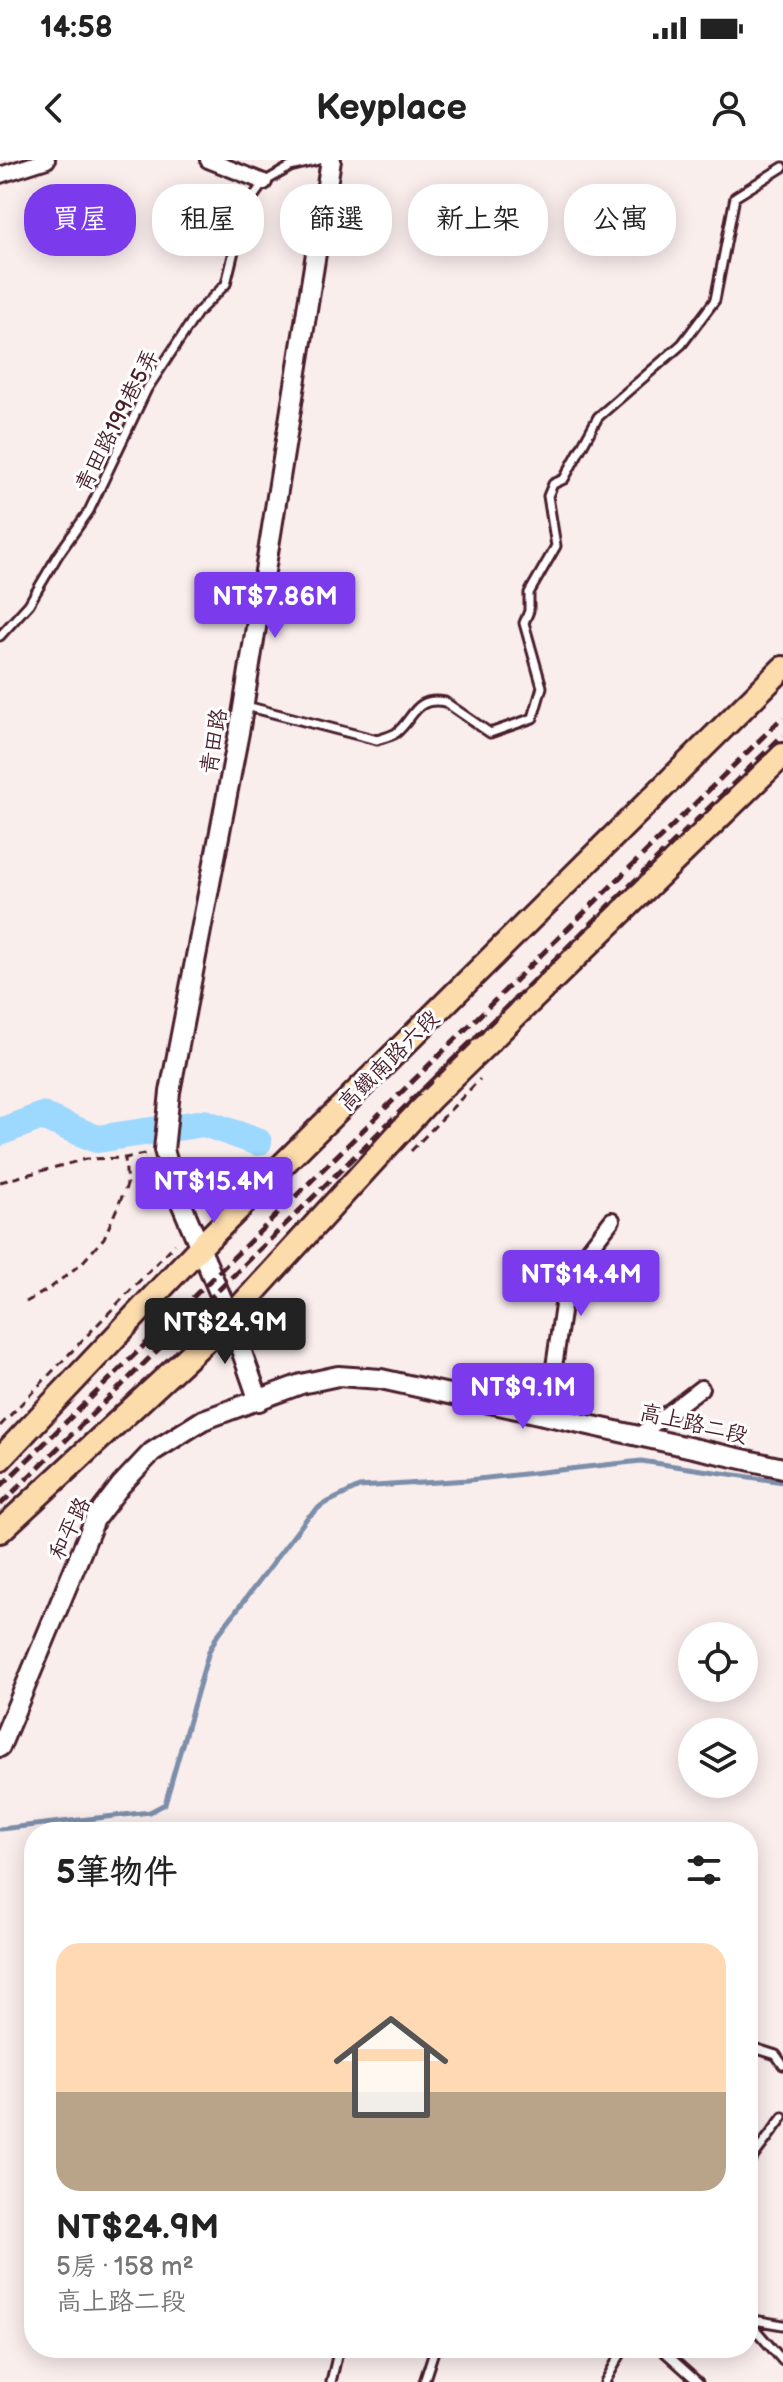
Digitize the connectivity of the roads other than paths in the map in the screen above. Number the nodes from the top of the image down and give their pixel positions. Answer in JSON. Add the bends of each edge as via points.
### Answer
{"nodes":[{"id":1,"x":47,"y":160,"type":"edge"},
{"id":2,"x":208,"y":160,"type":"edge"},
{"id":3,"x":319,"y":160,"type":"edge"},
{"id":4,"x":331,"y":160,"type":"edge"},
{"id":5,"x":783,"y":167,"type":"edge"},
{"id":6,"x":0,"y":175,"type":"edge"},
{"id":7,"x":264,"y":182,"type":"junction"},
{"id":8,"x":0,"y":636,"type":"edge"},
{"id":9,"x":783,"y":668,"type":"edge"},
{"id":10,"x":243,"y":705,"type":"junction"},
{"id":11,"x":783,"y":755,"type":"edge"},
{"id":12,"x":612,"y":1220,"type":"dead end"},
{"id":13,"x":201,"y":1246,"type":"junction"},
{"id":14,"x":230,"y":1318,"type":"junction"},
{"id":15,"x":701,"y":1388,"type":"dead end"},
{"id":16,"x":259,"y":1401,"type":"junction"},
{"id":17,"x":547,"y":1415,"type":"junction"},
{"id":18,"x":638,"y":1436,"type":"junction"},
{"id":19,"x":0,"y":1459,"type":"edge"},
{"id":20,"x":783,"y":1468,"type":"edge"},
{"id":21,"x":0,"y":1531,"type":"edge"},
{"id":22,"x":0,"y":1747,"type":"edge"},
{"id":23,"x":758,"y":2049,"type":"edge"},
{"id":24,"x":783,"y":2065,"type":"edge"},
{"id":25,"x":783,"y":2117,"type":"edge"},
{"id":26,"x":758,"y":2151,"type":"edge"},
{"id":27,"x":758,"y":2321,"type":"edge"},
{"id":28,"x":783,"y":2325,"type":"edge"},
{"id":29,"x":758,"y":2332,"type":"edge"},
{"id":30,"x":337,"y":2358,"type":"edge"},
{"id":31,"x":432,"y":2358,"type":"edge"},
{"id":32,"x":618,"y":2358,"type":"edge"},
{"id":33,"x":671,"y":2358,"type":"edge"},
{"id":34,"x":783,"y":2361,"type":"edge"},
{"id":35,"x":333,"y":2381,"type":"edge"},
{"id":36,"x":424,"y":2382,"type":"edge"},
{"id":37,"x":605,"y":2382,"type":"edge"},
{"id":38,"x":698,"y":2382,"type":"edge"}],
"edges":[{"from":1,"to":6,"type":"street"},
{"from":2,"to":7,"type":"street"},
{"from":3,"to":7,"type":"lane","via":[[290,167]]},
{"from":4,"to":10,"type":"street","name":"青田路"},
{"from":5,"to":10,"type":"lane","via":[[735,197],[715,300],[682,344],[598,417],[564,479],[553,484],[548,496],[556,546],[529,593],[524,623],[542,687],[533,718],[490,733],[438,701],[416,707],[397,732],[377,740]]},
{"from":7,"to":8,"type":"lane","name":"青田路199巷5弄","via":[[244,210],[226,284],[198,312],[147,389],[89,511],[29,604]]},
{"from":9,"to":13,"type":"main road","name":"高鐵南路六段"},
{"from":10,"to":13,"type":"street","name":"青田路","via":[[168,1114],[166,1142],[176,1191]]},
{"from":11,"to":14,"type":"main road","via":[[430,1099]]},
{"from":12,"to":17,"type":"street","via":[[567,1278]]},
{"from":13,"to":14,"type":"street","name":"青田路"},
{"from":13,"to":19,"type":"main road","name":"高鐵南路六段"},
{"from":14,"to":16,"type":"street"},
{"from":14,"to":21,"type":"main road"},
{"from":15,"to":18,"type":"street"},
{"from":16,"to":17,"type":"street","name":"高上路二段","via":[[338,1376],[381,1379]]},
{"from":16,"to":22,"type":"street","name":"和平路","via":[[203,1420],[152,1452],[95,1519]]},
{"from":17,"to":18,"type":"street","name":"高上路二段"},
{"from":18,"to":20,"type":"street","name":"高上路二段"},
{"from":23,"to":24,"type":"lane","via":[[776,2055]]},
{"from":25,"to":26,"type":"lane"},
{"from":27,"to":28,"type":"lane"},
{"from":29,"to":34,"type":"lane"},
{"from":30,"to":35,"type":"lane"},
{"from":31,"to":36,"type":"lane"},
{"from":32,"to":37,"type":"lane"},
{"from":33,"to":38,"type":"lane"}]}
